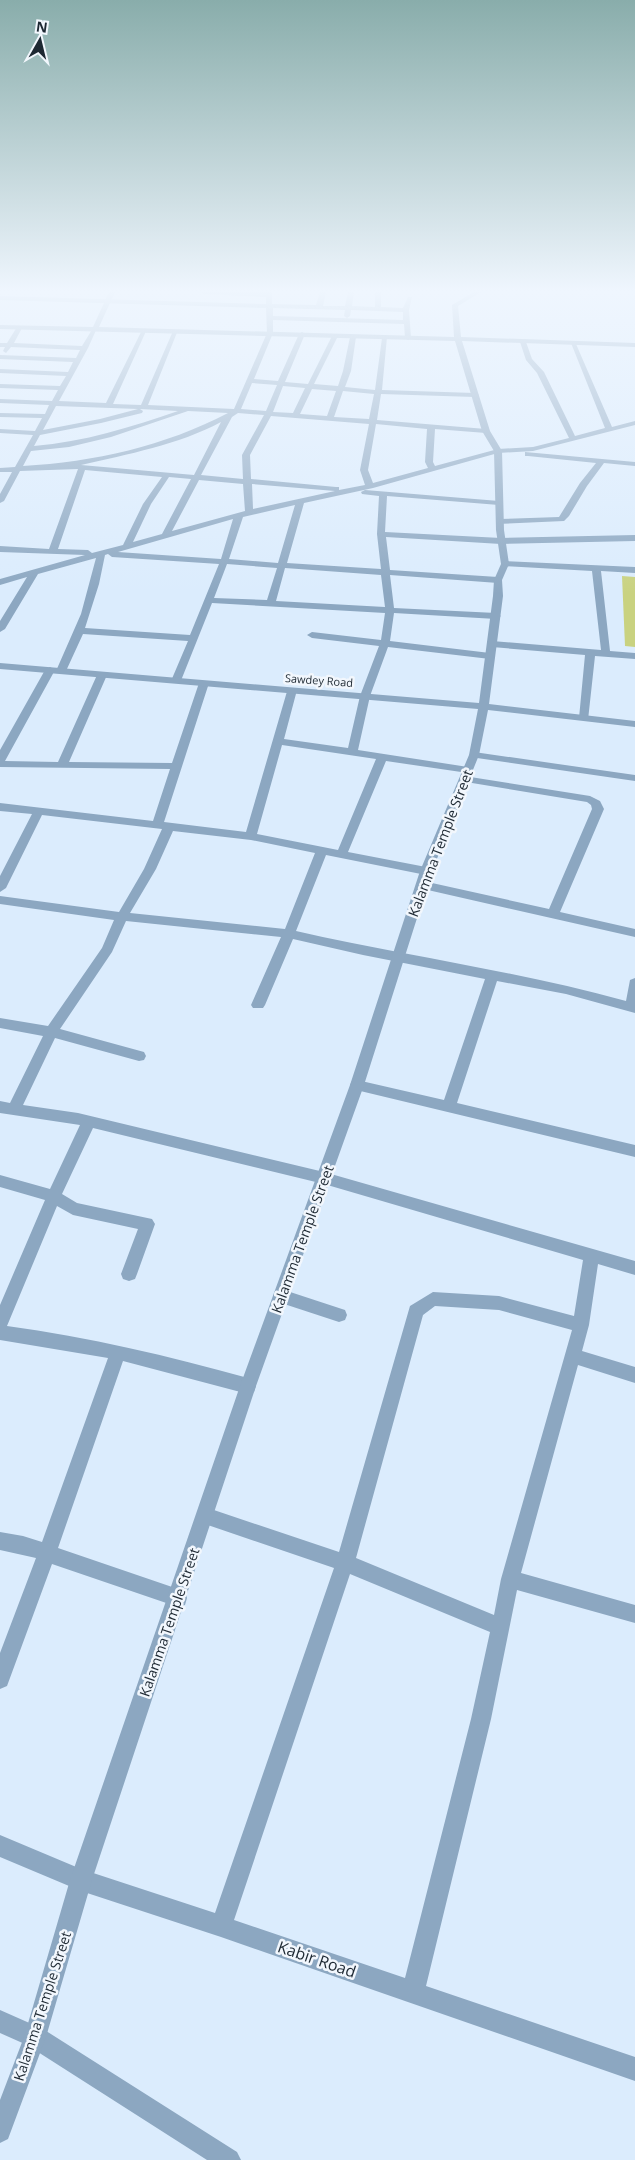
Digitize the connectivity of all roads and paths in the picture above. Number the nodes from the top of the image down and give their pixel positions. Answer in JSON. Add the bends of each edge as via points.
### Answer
{"nodes":[{"id":1,"x":378,"y":392,"type":"edge"},
{"id":2,"x":60,"y":393,"type":"edge"},
{"id":3,"x":115,"y":393,"type":"edge"},
{"id":4,"x":153,"y":393,"type":"edge"},
{"id":5,"x":243,"y":393,"type":"edge"},
{"id":6,"x":276,"y":393,"type":"edge"},
{"id":7,"x":308,"y":393,"type":"edge"},
{"id":8,"x":340,"y":393,"type":"edge"},
{"id":9,"x":404,"y":393,"type":"edge"},
{"id":10,"x":550,"y":393,"type":"edge"},
{"id":11,"x":594,"y":393,"type":"edge"},
{"id":12,"x":475,"y":395,"type":"joint"},
{"id":13,"x":0,"y":401,"type":"edge"},
{"id":14,"x":53,"y":403,"type":"junction"},
{"id":15,"x":109,"y":405,"type":"junction"},
{"id":16,"x":148,"y":407,"type":"junction"},
{"id":17,"x":191,"y":409,"type":"junction"},
{"id":18,"x":233,"y":413,"type":"junction"},
{"id":19,"x":268,"y":414,"type":"junction"},
{"id":20,"x":0,"y":415,"type":"edge"},
{"id":21,"x":48,"y":416,"type":"junction"},
{"id":22,"x":295,"y":416,"type":"junction"},
{"id":23,"x":330,"y":418,"type":"junction"},
{"id":24,"x":374,"y":421,"type":"junction"},
{"id":25,"x":635,"y":423,"type":"edge"},
{"id":26,"x":431,"y":426,"type":"junction"},
{"id":27,"x":609,"y":429,"type":"junction"},
{"id":28,"x":0,"y":431,"type":"edge"},
{"id":29,"x":486,"y":431,"type":"junction"},
{"id":30,"x":39,"y":433,"type":"junction"},
{"id":31,"x":573,"y":439,"type":"junction"},
{"id":32,"x":148,"y":448,"type":"junction"},
{"id":33,"x":30,"y":449,"type":"junction"},
{"id":34,"x":498,"y":451,"type":"junction"},
{"id":35,"x":143,"y":456,"type":"dead end"},
{"id":36,"x":602,"y":461,"type":"junction"},
{"id":37,"x":138,"y":464,"type":"dead end"},
{"id":38,"x":65,"y":466,"type":"junction"},
{"id":39,"x":633,"y":466,"type":"edge"},
{"id":40,"x":82,"y":468,"type":"junction"},
{"id":41,"x":19,"y":469,"type":"junction"},
{"id":42,"x":433,"y":469,"type":"junction"},
{"id":43,"x":0,"y":470,"type":"edge"},
{"id":44,"x":133,"y":472,"type":"junction"},
{"id":45,"x":167,"y":475,"type":"junction"},
{"id":46,"x":197,"y":478,"type":"junction"},
{"id":47,"x":247,"y":482,"type":"junction"},
{"id":48,"x":370,"y":486,"type":"junction"},
{"id":49,"x":352,"y":491,"type":"junction"},
{"id":50,"x":382,"y":493,"type":"junction"},
{"id":51,"x":0,"y":501,"type":"edge"},
{"id":52,"x":300,"y":502,"type":"junction"},
{"id":53,"x":499,"y":503,"type":"junction"},
{"id":54,"x":244,"y":514,"type":"junction"},
{"id":55,"x":499,"y":522,"type":"junction"},
{"id":56,"x":381,"y":534,"type":"junction"},
{"id":57,"x":165,"y":536,"type":"junction"},
{"id":58,"x":635,"y":538,"type":"edge"},
{"id":59,"x":501,"y":541,"type":"junction"},
{"id":60,"x":127,"y":546,"type":"junction"},
{"id":61,"x":1,"y":550,"type":"edge"},
{"id":62,"x":52,"y":551,"type":"junction"},
{"id":63,"x":101,"y":554,"type":"junction"},
{"id":64,"x":224,"y":562,"type":"junction"},
{"id":65,"x":505,"y":564,"type":"junction"},
{"id":66,"x":282,"y":566,"type":"junction"},
{"id":67,"x":596,"y":568,"type":"junction"},
{"id":68,"x":635,"y":570,"type":"edge"},
{"id":69,"x":35,"y":572,"type":"junction"},
{"id":70,"x":387,"y":573,"type":"junction"},
{"id":71,"x":498,"y":580,"type":"junction"},
{"id":72,"x":0,"y":582,"type":"edge"},
{"id":73,"x":209,"y":600,"type":"junction"},
{"id":74,"x":271,"y":604,"type":"junction"},
{"id":75,"x":390,"y":611,"type":"junction"},
{"id":76,"x":496,"y":616,"type":"junction"},
{"id":77,"x":0,"y":629,"type":"edge"},
{"id":78,"x":80,"y":631,"type":"junction"},
{"id":79,"x":312,"y":635,"type":"dead end"},
{"id":80,"x":193,"y":638,"type":"junction"},
{"id":81,"x":385,"y":642,"type":"junction"},
{"id":82,"x":491,"y":650,"type":"junction"},
{"id":83,"x":590,"y":652,"type":"junction"},
{"id":84,"x":606,"y":654,"type":"junction"},
{"id":85,"x":635,"y":656,"type":"edge"},
{"id":86,"x":0,"y":666,"type":"edge"},
{"id":87,"x":50,"y":670,"type":"junction"},
{"id":88,"x":61,"y":671,"type":"junction"},
{"id":89,"x":102,"y":674,"type":"junction"},
{"id":90,"x":176,"y":681,"type":"junction"},
{"id":91,"x":204,"y":683,"type":"junction"},
{"id":92,"x":292,"y":690,"type":"junction"},
{"id":93,"x":365,"y":696,"type":"junction"},
{"id":94,"x":484,"y":706,"type":"junction"},
{"id":95,"x":584,"y":718,"type":"junction"},
{"id":96,"x":635,"y":724,"type":"edge"},
{"id":97,"x":279,"y":741,"type":"junction"},
{"id":98,"x":352,"y":752,"type":"junction"},
{"id":99,"x":474,"y":755,"type":"junction"},
{"id":100,"x":382,"y":757,"type":"junction"},
{"id":101,"x":0,"y":762,"type":"edge"},
{"id":102,"x":62,"y":764,"type":"junction"},
{"id":103,"x":177,"y":766,"type":"junction"},
{"id":104,"x":466,"y":775,"type":"junction"},
{"id":105,"x":635,"y":778,"type":"edge"},
{"id":106,"x":0,"y":807,"type":"edge"},
{"id":107,"x":38,"y":813,"type":"junction"},
{"id":108,"x":162,"y":827,"type":"junction"},
{"id":109,"x":251,"y":836,"type":"junction"},
{"id":110,"x":322,"y":850,"type":"junction"},
{"id":111,"x":342,"y":853,"type":"junction"},
{"id":112,"x":4,"y":873,"type":"edge"},
{"id":113,"x":424,"y":878,"type":"junction"},
{"id":114,"x":0,"y":888,"type":"edge"},
{"id":115,"x":0,"y":900,"type":"edge"},
{"id":116,"x":553,"y":914,"type":"junction"},
{"id":117,"x":123,"y":917,"type":"junction"},
{"id":118,"x":635,"y":933,"type":"edge"},
{"id":119,"x":289,"y":934,"type":"junction"},
{"id":120,"x":398,"y":957,"type":"junction"},
{"id":121,"x":493,"y":976,"type":"junction"},
{"id":122,"x":635,"y":983,"type":"edge"},
{"id":123,"x":258,"y":1005,"type":"dead end"},
{"id":124,"x":633,"y":1008,"type":"edge"},
{"id":125,"x":0,"y":1023,"type":"edge"},
{"id":126,"x":51,"y":1032,"type":"junction"},
{"id":127,"x":139,"y":1056,"type":"dead end"},
{"id":128,"x":357,"y":1085,"type":"junction"},
{"id":129,"x":449,"y":1107,"type":"junction"},
{"id":130,"x":7,"y":1108,"type":"edge"},
{"id":131,"x":89,"y":1122,"type":"junction"},
{"id":132,"x":635,"y":1151,"type":"edge"},
{"id":133,"x":324,"y":1178,"type":"junction"},
{"id":134,"x":0,"y":1181,"type":"edge"},
{"id":135,"x":54,"y":1196,"type":"junction"},
{"id":136,"x":591,"y":1256,"type":"junction"},
{"id":137,"x":635,"y":1268,"type":"edge"},
{"id":138,"x":129,"y":1274,"type":"dead end"},
{"id":139,"x":281,"y":1296,"type":"junction"},
{"id":140,"x":339,"y":1315,"type":"dead end"},
{"id":141,"x":0,"y":1324,"type":"edge"},
{"id":142,"x":582,"y":1325,"type":"junction"},
{"id":143,"x":0,"y":1333,"type":"edge"},
{"id":144,"x":118,"y":1353,"type":"junction"},
{"id":145,"x":572,"y":1356,"type":"junction"},
{"id":146,"x":635,"y":1375,"type":"edge"},
{"id":147,"x":248,"y":1386,"type":"junction"},
{"id":148,"x":205,"y":1516,"type":"junction"},
{"id":149,"x":0,"y":1540,"type":"edge"},
{"id":150,"x":47,"y":1553,"type":"junction"},
{"id":151,"x":345,"y":1563,"type":"junction"},
{"id":152,"x":510,"y":1579,"type":"junction"},
{"id":153,"x":178,"y":1598,"type":"junction"},
{"id":154,"x":635,"y":1614,"type":"edge"},
{"id":155,"x":501,"y":1627,"type":"junction"},
{"id":156,"x":0,"y":1679,"type":"edge"},
{"id":157,"x":0,"y":1846,"type":"edge"},
{"id":158,"x":81,"y":1880,"type":"junction"},
{"id":159,"x":221,"y":1926,"type":"junction"},
{"id":160,"x":413,"y":1992,"type":"junction"},
{"id":161,"x":0,"y":2021,"type":"edge"},
{"id":162,"x":35,"y":2037,"type":"junction"},
{"id":163,"x":635,"y":2069,"type":"edge"},
{"id":164,"x":0,"y":2131,"type":"edge"},
{"id":165,"x":229,"y":2160,"type":"edge"}],
"edges":[{"from":1,"to":24,"type":"street"},
{"from":2,"to":14,"type":"street"},
{"from":3,"to":15,"type":"street"},
{"from":4,"to":16,"type":"street"},
{"from":5,"to":18,"type":"street"},
{"from":6,"to":19,"type":"street"},
{"from":7,"to":22,"type":"street"},
{"from":8,"to":23,"type":"street"},
{"from":9,"to":12,"type":"street"},
{"from":10,"to":31,"type":"street"},
{"from":11,"to":27,"type":"street"},
{"from":12,"to":29,"type":"street"},
{"from":13,"to":14,"type":"street"},
{"from":14,"to":15,"type":"street"},
{"from":14,"to":21,"type":"street"},
{"from":15,"to":16,"type":"street"},
{"from":16,"to":17,"type":"street"},
{"from":16,"to":30,"type":"street","via":[[101,422]]},
{"from":17,"to":18,"type":"street"},
{"from":17,"to":33,"type":"street","via":[[96,439]]},
{"from":18,"to":19,"type":"street"},
{"from":18,"to":32,"type":"street","via":[[203,429]]},
{"from":18,"to":46,"type":"street"},
{"from":19,"to":22,"type":"street"},
{"from":19,"to":47,"type":"street","via":[[246,455]]},
{"from":20,"to":21,"type":"street"},
{"from":21,"to":30,"type":"street"},
{"from":22,"to":23,"type":"street"},
{"from":23,"to":24,"type":"street"},
{"from":24,"to":26,"type":"street"},
{"from":24,"to":48,"type":"street","via":[[364,470]]},
{"from":25,"to":27,"type":"street"},
{"from":26,"to":29,"type":"street"},
{"from":26,"to":42,"type":"street","via":[[429,462]]},
{"from":27,"to":31,"type":"street"},
{"from":28,"to":30,"type":"street"},
{"from":29,"to":34,"type":"street"},
{"from":30,"to":33,"type":"street"},
{"from":31,"to":34,"type":"street","via":[[533,449]]},
{"from":32,"to":35,"type":"street"},
{"from":32,"to":38,"type":"street"},
{"from":33,"to":41,"type":"street"},
{"from":34,"to":36,"type":"street"},
{"from":34,"to":42,"type":"street"},
{"from":34,"to":53,"type":"street"},
{"from":36,"to":39,"type":"street"},
{"from":36,"to":55,"type":"street","via":[[561,519]]},
{"from":37,"to":44,"type":"street"},
{"from":38,"to":40,"type":"street"},
{"from":38,"to":41,"type":"street"},
{"from":40,"to":44,"type":"street"},
{"from":40,"to":62,"type":"street"},
{"from":41,"to":43,"type":"street"},
{"from":41,"to":51,"type":"street"},
{"from":42,"to":48,"type":"street"},
{"from":44,"to":45,"type":"street"},
{"from":45,"to":46,"type":"street"},
{"from":45,"to":60,"type":"street","via":[[147,504]]},
{"from":46,"to":47,"type":"street"},
{"from":46,"to":57,"type":"street"},
{"from":47,"to":49,"type":"street"},
{"from":47,"to":54,"type":"street"},
{"from":48,"to":49,"type":"street"},
{"from":49,"to":50,"type":"street"},
{"from":49,"to":52,"type":"street"},
{"from":50,"to":53,"type":"street"},
{"from":50,"to":56,"type":"street"},
{"from":52,"to":54,"type":"street"},
{"from":52,"to":66,"type":"street"},
{"from":53,"to":55,"type":"street"},
{"from":54,"to":57,"type":"street"},
{"from":54,"to":64,"type":"street"},
{"from":55,"to":59,"type":"street"},
{"from":56,"to":59,"type":"street"},
{"from":56,"to":70,"type":"street"},
{"from":57,"to":60,"type":"street"},
{"from":58,"to":59,"type":"street"},
{"from":59,"to":65,"type":"street"},
{"from":60,"to":63,"type":"street"},
{"from":61,"to":62,"type":"street"},
{"from":62,"to":63,"type":"street"},
{"from":63,"to":64,"type":"street"},
{"from":63,"to":69,"type":"street"},
{"from":63,"to":78,"type":"street"},
{"from":64,"to":66,"type":"street"},
{"from":64,"to":73,"type":"street"},
{"from":65,"to":67,"type":"street"},
{"from":65,"to":71,"type":"street","name":"Kalamma Temple Street"},
{"from":66,"to":70,"type":"street"},
{"from":66,"to":74,"type":"street"},
{"from":67,"to":68,"type":"street"},
{"from":67,"to":84,"type":"street"},
{"from":69,"to":72,"type":"street"},
{"from":69,"to":77,"type":"street"},
{"from":70,"to":71,"type":"street"},
{"from":70,"to":75,"type":"street"},
{"from":71,"to":76,"type":"street","name":"Kalamma Temple Street"},
{"from":73,"to":74,"type":"street"},
{"from":73,"to":80,"type":"street"},
{"from":74,"to":75,"type":"street"},
{"from":75,"to":76,"type":"street"},
{"from":75,"to":81,"type":"street"},
{"from":76,"to":82,"type":"street","name":"Kalamma Temple Street"},
{"from":78,"to":80,"type":"street"},
{"from":78,"to":88,"type":"street"},
{"from":79,"to":81,"type":"street"},
{"from":80,"to":90,"type":"street"},
{"from":81,"to":82,"type":"street"},
{"from":81,"to":93,"type":"street"},
{"from":82,"to":83,"type":"street"},
{"from":82,"to":94,"type":"street","name":"Kalamma Temple Street"},
{"from":83,"to":84,"type":"street"},
{"from":83,"to":95,"type":"street"},
{"from":84,"to":85,"type":"street"},
{"from":86,"to":87,"type":"street","name":"Sawdey Road"},
{"from":87,"to":88,"type":"street","name":"Sawdey Road"},
{"from":87,"to":101,"type":"street"},
{"from":88,"to":89,"type":"street","name":"Sawdey Road"},
{"from":89,"to":90,"type":"street","name":"Sawdey Road"},
{"from":89,"to":102,"type":"street"},
{"from":90,"to":91,"type":"street","name":"Sawdey Road"},
{"from":91,"to":92,"type":"street","name":"Sawdey Road"},
{"from":91,"to":103,"type":"street"},
{"from":92,"to":93,"type":"street","name":"Sawdey Road"},
{"from":92,"to":97,"type":"street"},
{"from":93,"to":94,"type":"street","name":"Sawdey Road"},
{"from":93,"to":98,"type":"street"},
{"from":94,"to":95,"type":"street","name":"Sawdey Road"},
{"from":94,"to":99,"type":"street","name":"Kalamma Temple Street"},
{"from":95,"to":96,"type":"street","name":"Sawdey Road"},
{"from":97,"to":98,"type":"street"},
{"from":97,"to":109,"type":"street"},
{"from":98,"to":100,"type":"street"},
{"from":99,"to":104,"type":"street","name":"Kalamma Temple Street"},
{"from":99,"to":105,"type":"street"},
{"from":100,"to":104,"type":"street"},
{"from":100,"to":111,"type":"street"},
{"from":101,"to":102,"type":"street"},
{"from":102,"to":103,"type":"street"},
{"from":103,"to":108,"type":"street"},
{"from":104,"to":113,"type":"street","name":"Kalamma Temple Street"},
{"from":104,"to":116,"type":"street","via":[[590,799],[596,803],[598,809]]},
{"from":106,"to":107,"type":"street"},
{"from":107,"to":108,"type":"street"},
{"from":107,"to":112,"type":"street"},
{"from":108,"to":109,"type":"street"},
{"from":108,"to":117,"type":"street","via":[[150,869]]},
{"from":109,"to":110,"type":"street"},
{"from":110,"to":111,"type":"street"},
{"from":110,"to":119,"type":"street"},
{"from":111,"to":113,"type":"street"},
{"from":112,"to":114,"type":"street"},
{"from":113,"to":116,"type":"street"},
{"from":113,"to":120,"type":"street","name":"Kalamma Temple Street"},
{"from":115,"to":117,"type":"street"},
{"from":116,"to":118,"type":"street"},
{"from":117,"to":119,"type":"street"},
{"from":117,"to":126,"type":"street","via":[[108,948]]},
{"from":119,"to":120,"type":"street"},
{"from":119,"to":123,"type":"street"},
{"from":120,"to":121,"type":"street"},
{"from":120,"to":128,"type":"street","name":"Kalamma Temple Street"},
{"from":121,"to":124,"type":"street","via":[[566,989]]},
{"from":121,"to":129,"type":"street"},
{"from":122,"to":124,"type":"street"},
{"from":125,"to":126,"type":"street"},
{"from":126,"to":127,"type":"street"},
{"from":126,"to":130,"type":"street"},
{"from":128,"to":129,"type":"street"},
{"from":128,"to":133,"type":"street","name":"Kalamma Temple Street"},
{"from":129,"to":132,"type":"street"},
{"from":130,"to":131,"type":"street"},
{"from":131,"to":133,"type":"street"},
{"from":131,"to":135,"type":"street"},
{"from":133,"to":136,"type":"street"},
{"from":133,"to":139,"type":"street","name":"Kalamma Temple Street"},
{"from":134,"to":135,"type":"street"},
{"from":135,"to":138,"type":"street","via":[[73,1210],[147,1224]]},
{"from":135,"to":141,"type":"street"},
{"from":136,"to":137,"type":"street"},
{"from":136,"to":142,"type":"street"},
{"from":139,"to":140,"type":"street"},
{"from":139,"to":147,"type":"street","name":"Kalamma Temple Street"},
{"from":142,"to":145,"type":"street"},
{"from":142,"to":151,"type":"street","via":[[498,1303],[433,1299],[416,1311]]},
{"from":143,"to":144,"type":"street"},
{"from":144,"to":147,"type":"street"},
{"from":144,"to":150,"type":"street"},
{"from":145,"to":146,"type":"street"},
{"from":145,"to":152,"type":"street"},
{"from":147,"to":148,"type":"street","name":"Kalamma Temple Street"},
{"from":148,"to":151,"type":"street"},
{"from":148,"to":153,"type":"street","name":"Kalamma Temple Street"},
{"from":149,"to":150,"type":"street"},
{"from":150,"to":153,"type":"street"},
{"from":150,"to":156,"type":"street"},
{"from":151,"to":155,"type":"street"},
{"from":151,"to":159,"type":"street"},
{"from":152,"to":154,"type":"street"},
{"from":152,"to":155,"type":"street"},
{"from":153,"to":158,"type":"street","name":"Kalamma Temple Street"},
{"from":155,"to":160,"type":"street"},
{"from":157,"to":158,"type":"street","name":"Kabir Road"},
{"from":158,"to":159,"type":"street","name":"Kabir Road"},
{"from":158,"to":162,"type":"street","name":"Kalamma Temple Street"},
{"from":159,"to":160,"type":"street","name":"Kabir Road"},
{"from":160,"to":163,"type":"street","name":"Kabir Road"},
{"from":161,"to":162,"type":"street"},
{"from":162,"to":164,"type":"street","name":"Kalamma Temple Street"},
{"from":162,"to":165,"type":"street"}]}
